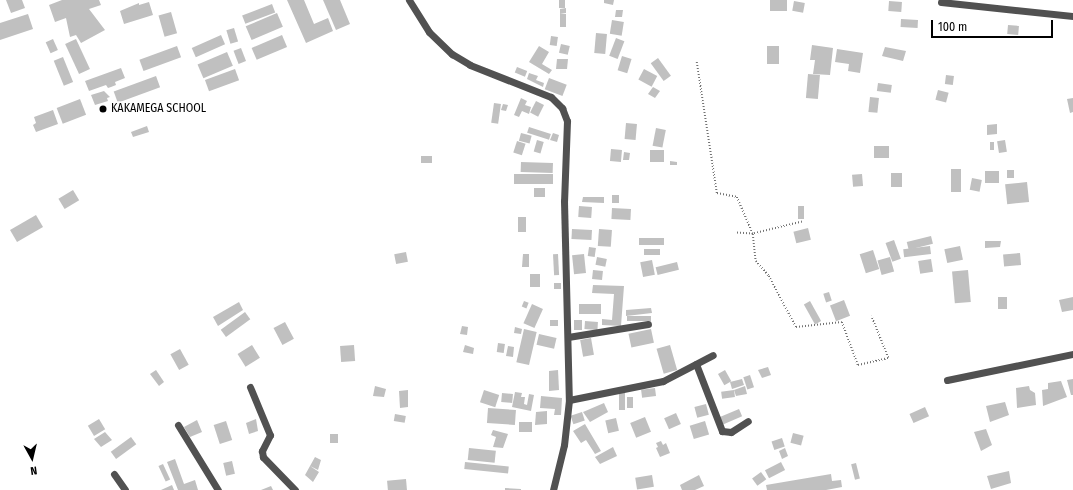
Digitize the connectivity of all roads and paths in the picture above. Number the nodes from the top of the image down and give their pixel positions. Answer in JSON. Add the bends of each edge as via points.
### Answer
{"nodes":[{"id":1,"x":409,"y":0,"type":"edge"},
{"id":2,"x":941,"y":2,"type":"dead end"},
{"id":3,"x":1073,"y":16,"type":"edge"},
{"id":4,"x":697,"y":62,"type":"dead end"},
{"id":5,"x":802,"y":222,"type":"dead end"},
{"id":6,"x":736,"y":233,"type":"dead end"},
{"id":7,"x":753,"y":234,"type":"junction"},
{"id":8,"x":871,"y":316,"type":"dead end"},
{"id":9,"x":648,"y":324,"type":"dead end"},
{"id":10,"x":568,"y":337,"type":"junction"},
{"id":11,"x":1073,"y":354,"type":"edge"},
{"id":12,"x":713,"y":355,"type":"dead end"},
{"id":13,"x":696,"y":364,"type":"junction"},
{"id":14,"x":947,"y":380,"type":"dead end"},
{"id":15,"x":250,"y":388,"type":"dead end"},
{"id":16,"x":569,"y":400,"type":"junction"},
{"id":17,"x":748,"y":421,"type":"dead end"},
{"id":18,"x":178,"y":425,"type":"dead end"},
{"id":19,"x":114,"y":474,"type":"dead end"},
{"id":20,"x":125,"y":490,"type":"edge"},
{"id":21,"x":218,"y":490,"type":"edge"},
{"id":22,"x":295,"y":490,"type":"edge"},
{"id":23,"x":553,"y":490,"type":"edge"}],
"edges":[{"from":1,"to":10,"type":"street","via":[[429,32],[452,54],[470,65],[551,97],[565,115],[568,131],[564,201]]},
{"from":2,"to":3,"type":"street"},
{"from":4,"to":7,"type":"path","via":[[717,193],[737,198]]},
{"from":5,"to":7,"type":"path"},
{"from":6,"to":7,"type":"path"},
{"from":7,"to":8,"type":"path","via":[[756,261],[770,276],[796,327],[842,322],[858,365],[888,358]]},
{"from":9,"to":10,"type":"street"},
{"from":10,"to":16,"type":"street"},
{"from":11,"to":14,"type":"street"},
{"from":12,"to":13,"type":"street"},
{"from":13,"to":16,"type":"street","via":[[663,381]]},
{"from":13,"to":17,"type":"street","via":[[722,431],[731,432]]},
{"from":15,"to":22,"type":"street","via":[[270,435],[262,451],[263,457]]},
{"from":16,"to":23,"type":"street","via":[[564,445]]},
{"from":18,"to":21,"type":"street"},
{"from":19,"to":20,"type":"street"}]}
